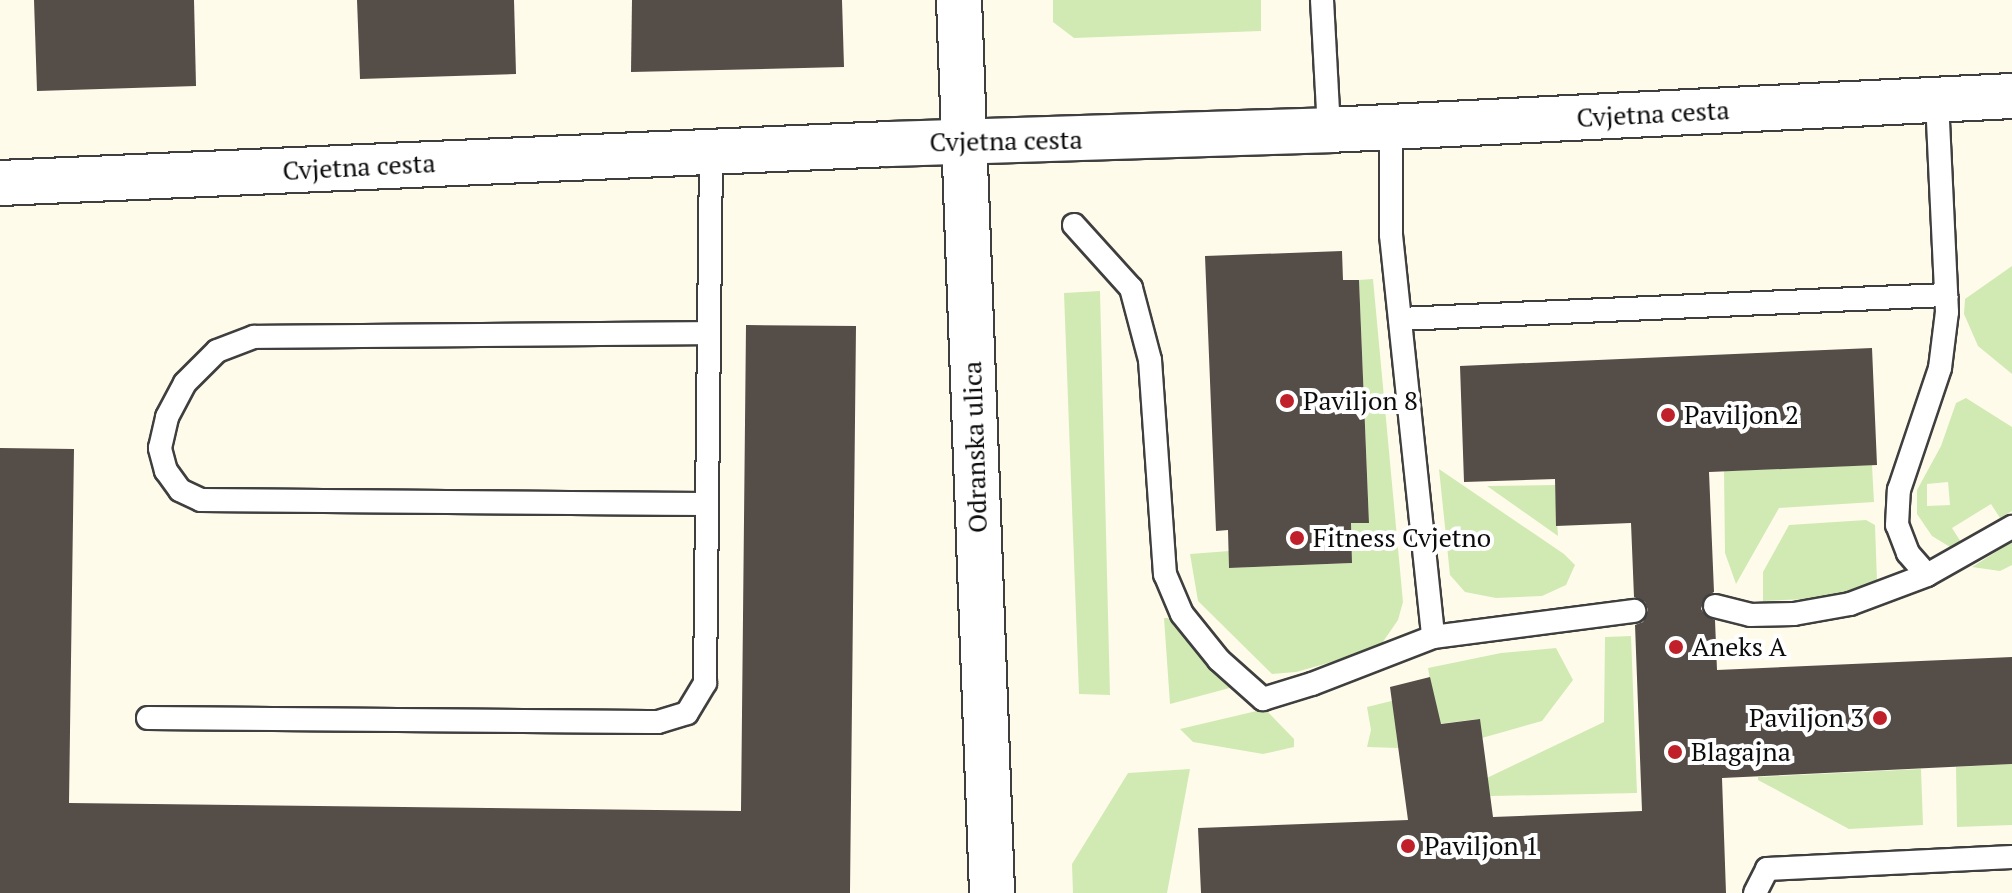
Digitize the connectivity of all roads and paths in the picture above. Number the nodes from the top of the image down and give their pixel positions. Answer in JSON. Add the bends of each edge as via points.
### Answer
{"nodes":[{"id":1,"x":959,"y":0,"type":"edge"},
{"id":2,"x":1322,"y":0,"type":"edge"},
{"id":3,"x":2012,"y":96,"type":"edge"},
{"id":4,"x":1937,"y":100,"type":"junction"},
{"id":5,"x":1391,"y":127,"type":"junction"},
{"id":6,"x":1329,"y":130,"type":"junction"},
{"id":7,"x":963,"y":142,"type":"junction"},
{"id":8,"x":711,"y":152,"type":"junction"},
{"id":9,"x":0,"y":183,"type":"edge"},
{"id":10,"x":1074,"y":225,"type":"dead end"},
{"id":11,"x":1946,"y":295,"type":"junction"},
{"id":12,"x":1400,"y":319,"type":"junction"},
{"id":13,"x":709,"y":333,"type":"junction"},
{"id":14,"x":707,"y":504,"type":"junction"},
{"id":15,"x":2012,"y":527,"type":"edge"},
{"id":16,"x":1927,"y":575,"type":"junction"},
{"id":17,"x":1715,"y":606,"type":"dead end"},
{"id":18,"x":1634,"y":611,"type":"dead end"},
{"id":19,"x":1433,"y":637,"type":"junction"},
{"id":20,"x":148,"y":718,"type":"dead end"},
{"id":21,"x":2012,"y":857,"type":"edge"},
{"id":22,"x":992,"y":893,"type":"edge"},
{"id":23,"x":1755,"y":893,"type":"edge"}],
"edges":[{"from":1,"to":7,"type":"street","name":"Odranska ulica"},
{"from":2,"to":6,"type":"lane"},
{"from":3,"to":4,"type":"street","name":"Cvjetna cesta"},
{"from":4,"to":5,"type":"street","name":"Cvjetna cesta"},
{"from":4,"to":11,"type":"lane"},
{"from":5,"to":6,"type":"street","name":"Cvjetna cesta"},
{"from":5,"to":12,"type":"lane","via":[[1389,214]]},
{"from":6,"to":7,"type":"street","name":"Cvjetna cesta"},
{"from":7,"to":8,"type":"street","name":"Cvjetna cesta"},
{"from":7,"to":22,"type":"street","name":"Odranska ulica"},
{"from":8,"to":9,"type":"street","name":"Cvjetna cesta"},
{"from":8,"to":13,"type":"lane"},
{"from":10,"to":19,"type":"lane","via":[[1131,288],[1150,360],[1165,574],[1182,614],[1219,660],[1263,699]]},
{"from":11,"to":12,"type":"lane"},
{"from":11,"to":16,"type":"lane","via":[[1940,368],[1899,490],[1897,525],[1908,553]]},
{"from":12,"to":19,"type":"lane"},
{"from":13,"to":14,"type":"lane"},
{"from":13,"to":14,"type":"lane","via":[[254,337],[217,351],[185,383],[167,417],[160,448],[166,471],[180,490],[201,500]]},
{"from":14,"to":20,"type":"lane","via":[[705,683],[687,713],[658,722]]},
{"from":15,"to":16,"type":"lane"},
{"from":16,"to":17,"type":"lane","via":[[1850,604],[1794,614],[1750,615]]},
{"from":18,"to":19,"type":"lane"},
{"from":21,"to":23,"type":"lane","via":[[1767,869]]}]}
